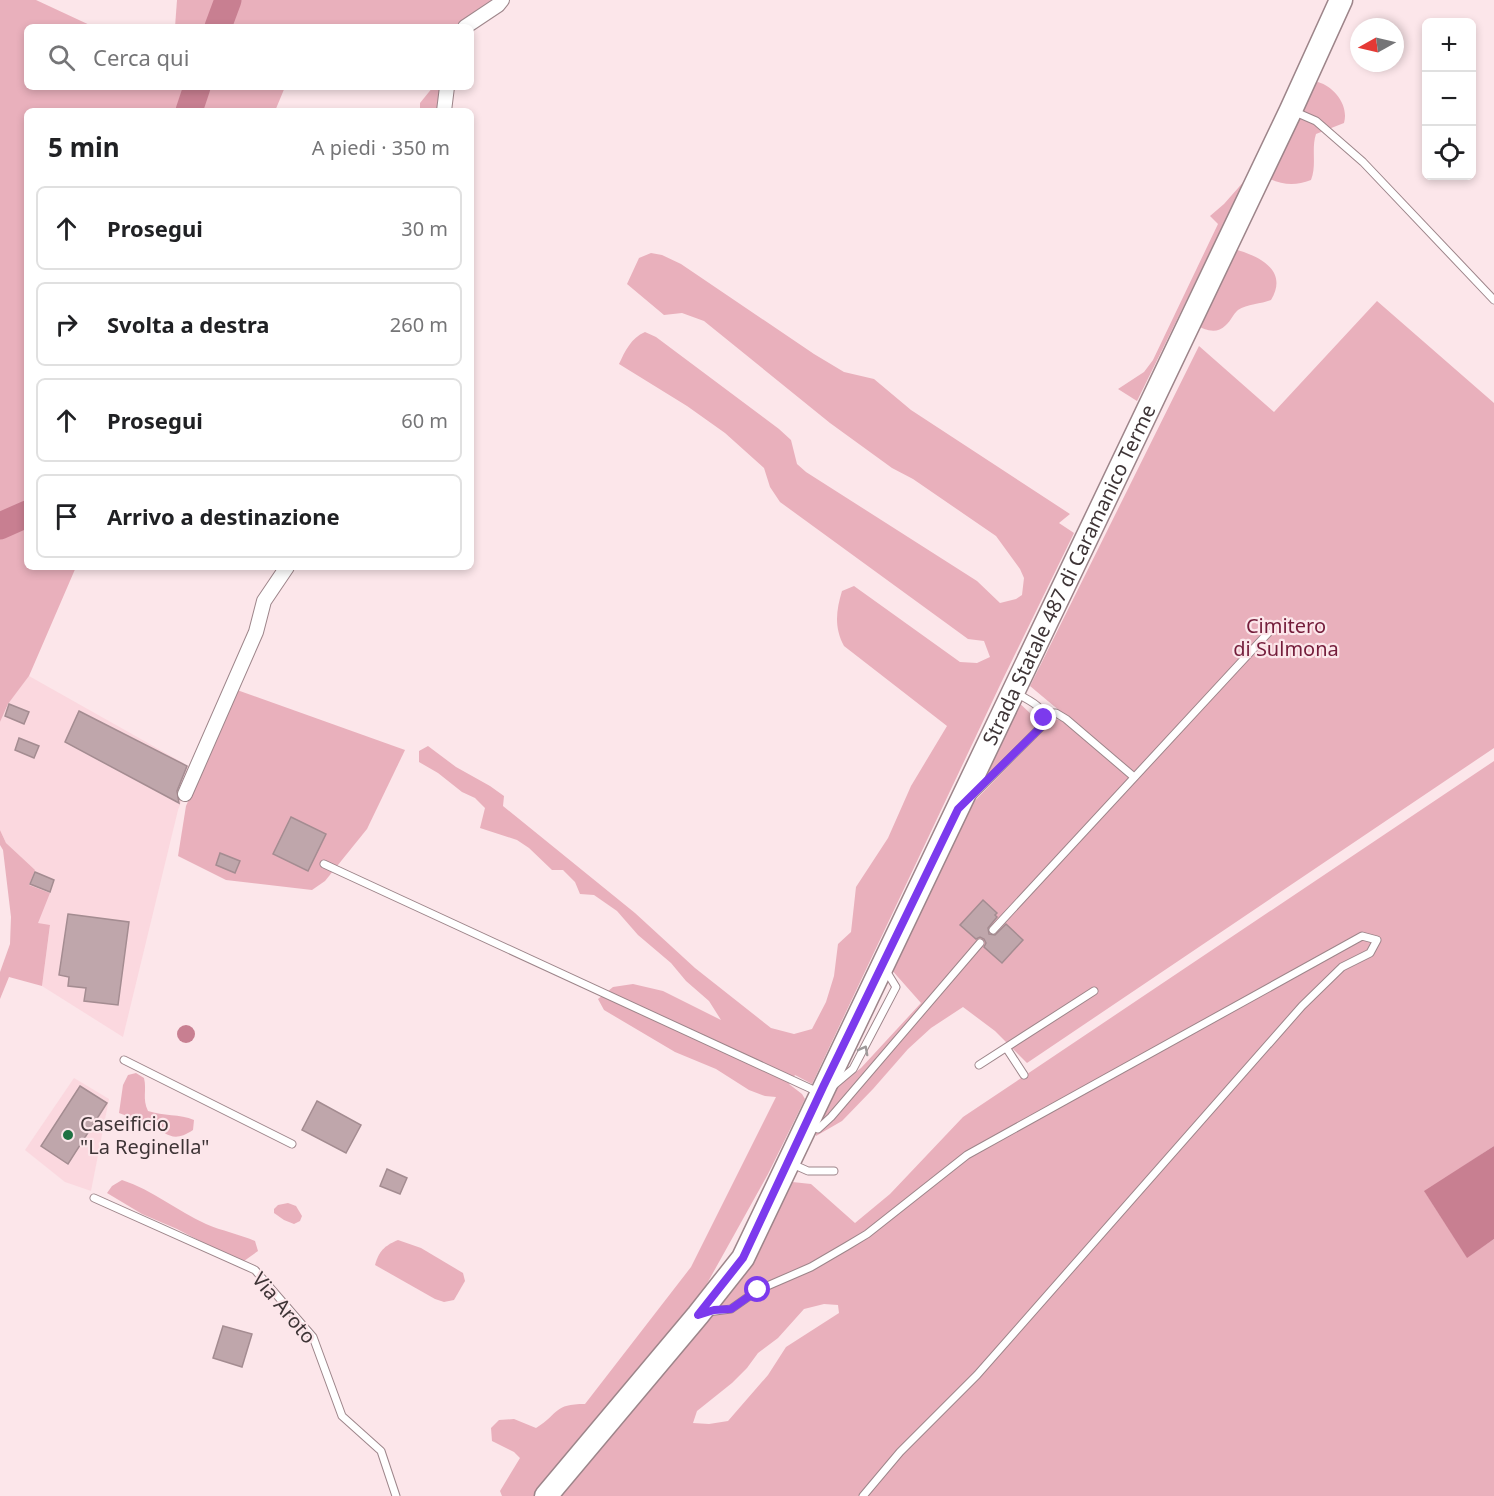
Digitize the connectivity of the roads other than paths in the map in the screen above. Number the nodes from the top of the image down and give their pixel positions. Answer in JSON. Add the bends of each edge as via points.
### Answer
{"nodes":[{"id":1,"x":502,"y":0,"type":"edge"},
{"id":2,"x":1340,"y":0,"type":"edge"},
{"id":3,"x":470,"y":24,"type":"edge"},
{"id":4,"x":447,"y":90,"type":"edge"},
{"id":5,"x":444,"y":108,"type":"edge"},
{"id":6,"x":1290,"y":110,"type":"junction"},
{"id":7,"x":1494,"y":300,"type":"edge"},
{"id":8,"x":285,"y":570,"type":"edge"},
{"id":9,"x":1268,"y":633,"type":"dead end"},
{"id":10,"x":1012,"y":691,"type":"junction"},
{"id":11,"x":1043,"y":713,"type":"junction"},
{"id":12,"x":1134,"y":777,"type":"junction"},
{"id":13,"x":186,"y":794,"type":"dead end"},
{"id":14,"x":958,"y":809,"type":"junction"},
{"id":15,"x":324,"y":864,"type":"dead end"},
{"id":16,"x":993,"y":930,"type":"dead end"},
{"id":17,"x":980,"y":943,"type":"dead end"},
{"id":18,"x":1094,"y":991,"type":"dead end"},
{"id":19,"x":1006,"y":1049,"type":"junction"},
{"id":20,"x":124,"y":1060,"type":"dead end"},
{"id":21,"x":979,"y":1065,"type":"dead end"},
{"id":22,"x":1024,"y":1074,"type":"dead end"},
{"id":23,"x":822,"y":1090,"type":"junction"},
{"id":24,"x":806,"y":1125,"type":"junction"},
{"id":25,"x":292,"y":1144,"type":"dead end"},
{"id":26,"x":788,"y":1162,"type":"junction"},
{"id":27,"x":834,"y":1171,"type":"dead end"},
{"id":28,"x":94,"y":1198,"type":"dead end"},
{"id":29,"x":698,"y":1315,"type":"junction"},
{"id":30,"x":396,"y":1496,"type":"edge"},
{"id":31,"x":546,"y":1496,"type":"edge"},
{"id":32,"x":863,"y":1496,"type":"edge"}],
"edges":[{"from":1,"to":3,"type":"street"},
{"from":2,"to":6,"type":"main road","name":"Strada Statale 487 di Caramanico Terme"},
{"from":4,"to":5,"type":"street"},
{"from":6,"to":7,"type":"lane","via":[[1316,122],[1362,162]]},
{"from":6,"to":10,"type":"main road","name":"Strada Statale 487 di Caramanico Terme"},
{"from":8,"to":13,"type":"street","via":[[264,601],[256,632]]},
{"from":9,"to":12,"type":"lane"},
{"from":10,"to":11,"type":"lane"},
{"from":10,"to":14,"type":"main road","name":"Strada Statale 487 di Caramanico Terme"},
{"from":11,"to":12,"type":"lane","via":[[1056,713],[1066,719]]},
{"from":11,"to":14,"type":"lane","via":[[1041,727]]},
{"from":12,"to":16,"type":"lane"},
{"from":14,"to":23,"type":"main road","name":"Strada Statale 487 di Caramanico Terme"},
{"from":15,"to":23,"type":"lane"},
{"from":17,"to":24,"type":"lane","via":[[831,1117],[818,1129]]},
{"from":18,"to":19,"type":"lane"},
{"from":19,"to":21,"type":"lane"},
{"from":19,"to":22,"type":"lane"},
{"from":20,"to":25,"type":"lane"},
{"from":23,"to":24,"type":"main road","name":"Strada Statale 487 di Caramanico Terme"},
{"from":24,"to":26,"type":"main road","name":"Strada Statale 487 di Caramanico Terme"},
{"from":26,"to":27,"type":"lane","via":[[808,1171]]},
{"from":26,"to":29,"type":"main road","name":"Strada Statale 487 di Caramanico Terme","via":[[743,1258]]},
{"from":28,"to":30,"type":"lane","name":"Via Aroto","via":[[255,1270],[313,1337],[342,1416],[381,1451]]},
{"from":29,"to":31,"type":"main road","name":"Strada Statale 487 di Caramanico Terme"},
{"from":29,"to":32,"type":"lane","via":[[731,1309],[758,1290],[811,1267],[867,1233],[967,1155],[1362,936],[1377,940],[1370,953],[1342,968],[1302,1006],[977,1375],[900,1452]]}]}
